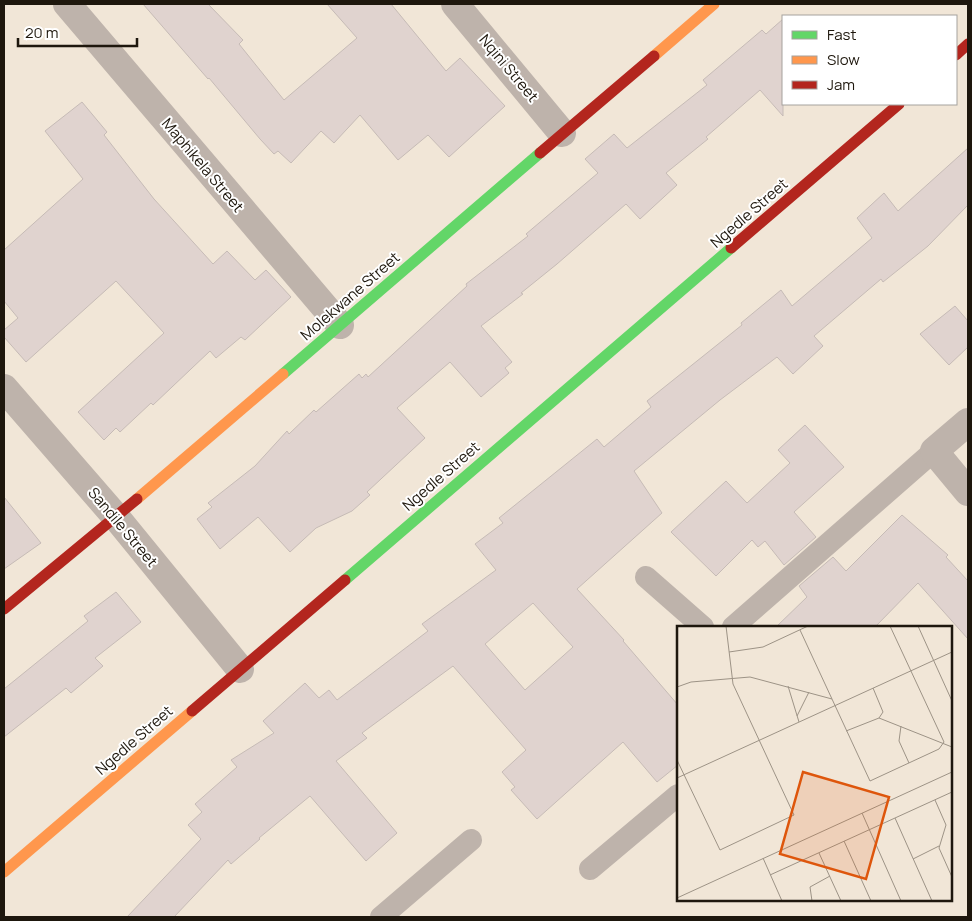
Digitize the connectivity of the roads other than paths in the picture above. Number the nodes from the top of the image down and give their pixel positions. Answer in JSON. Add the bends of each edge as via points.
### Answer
{"nodes":[{"id":1,"x":67,"y":4,"type":"edge"},
{"id":2,"x":455,"y":4,"type":"edge"},
{"id":3,"x":714,"y":4,"type":"edge"},
{"id":4,"x":968,"y":44,"type":"edge"},
{"id":5,"x":957,"y":54,"type":"edge"},
{"id":6,"x":898,"y":105,"type":"edge"},
{"id":7,"x":562,"y":133,"type":"junction"},
{"id":8,"x":340,"y":326,"type":"junction"},
{"id":9,"x":4,"y":388,"type":"edge"},
{"id":10,"x":968,"y":422,"type":"edge"},
{"id":11,"x":934,"y":452,"type":"junction"},
{"id":12,"x":968,"y":492,"type":"edge"},
{"id":13,"x":116,"y":517,"type":"junction"},
{"id":14,"x":646,"y":576,"type":"dead end"},
{"id":15,"x":4,"y":609,"type":"edge"},
{"id":16,"x":702,"y":626,"type":"edge"},
{"id":17,"x":734,"y":626,"type":"edge"},
{"id":18,"x":240,"y":669,"type":"junction"},
{"id":19,"x":677,"y":797,"type":"edge"},
{"id":20,"x":471,"y":840,"type":"dead end"},
{"id":21,"x":590,"y":869,"type":"dead end"},
{"id":22,"x":4,"y":872,"type":"edge"},
{"id":23,"x":381,"y":917,"type":"edge"}],
"edges":[{"from":1,"to":8,"type":"street","name":"Maphikela Street"},
{"from":2,"to":7,"type":"street","name":"Nqini Street"},
{"from":3,"to":7,"type":"street","name":"Molekwane Street"},
{"from":4,"to":5,"type":"street"},
{"from":6,"to":18,"type":"street","name":"Ngedle Street"},
{"from":7,"to":8,"type":"street","name":"Molekwane Street"},
{"from":8,"to":13,"type":"street","name":"Molekwane Street"},
{"from":9,"to":13,"type":"street","name":"Sandile Street"},
{"from":10,"to":11,"type":"street"},
{"from":11,"to":12,"type":"street"},
{"from":11,"to":17,"type":"lane"},
{"from":13,"to":15,"type":"street","name":"Molekwane Street"},
{"from":13,"to":18,"type":"street","name":"Sandile Street"},
{"from":14,"to":16,"type":"lane"},
{"from":18,"to":22,"type":"street","name":"Ngedle Street"},
{"from":19,"to":21,"type":"lane"},
{"from":20,"to":23,"type":"lane"}]}
